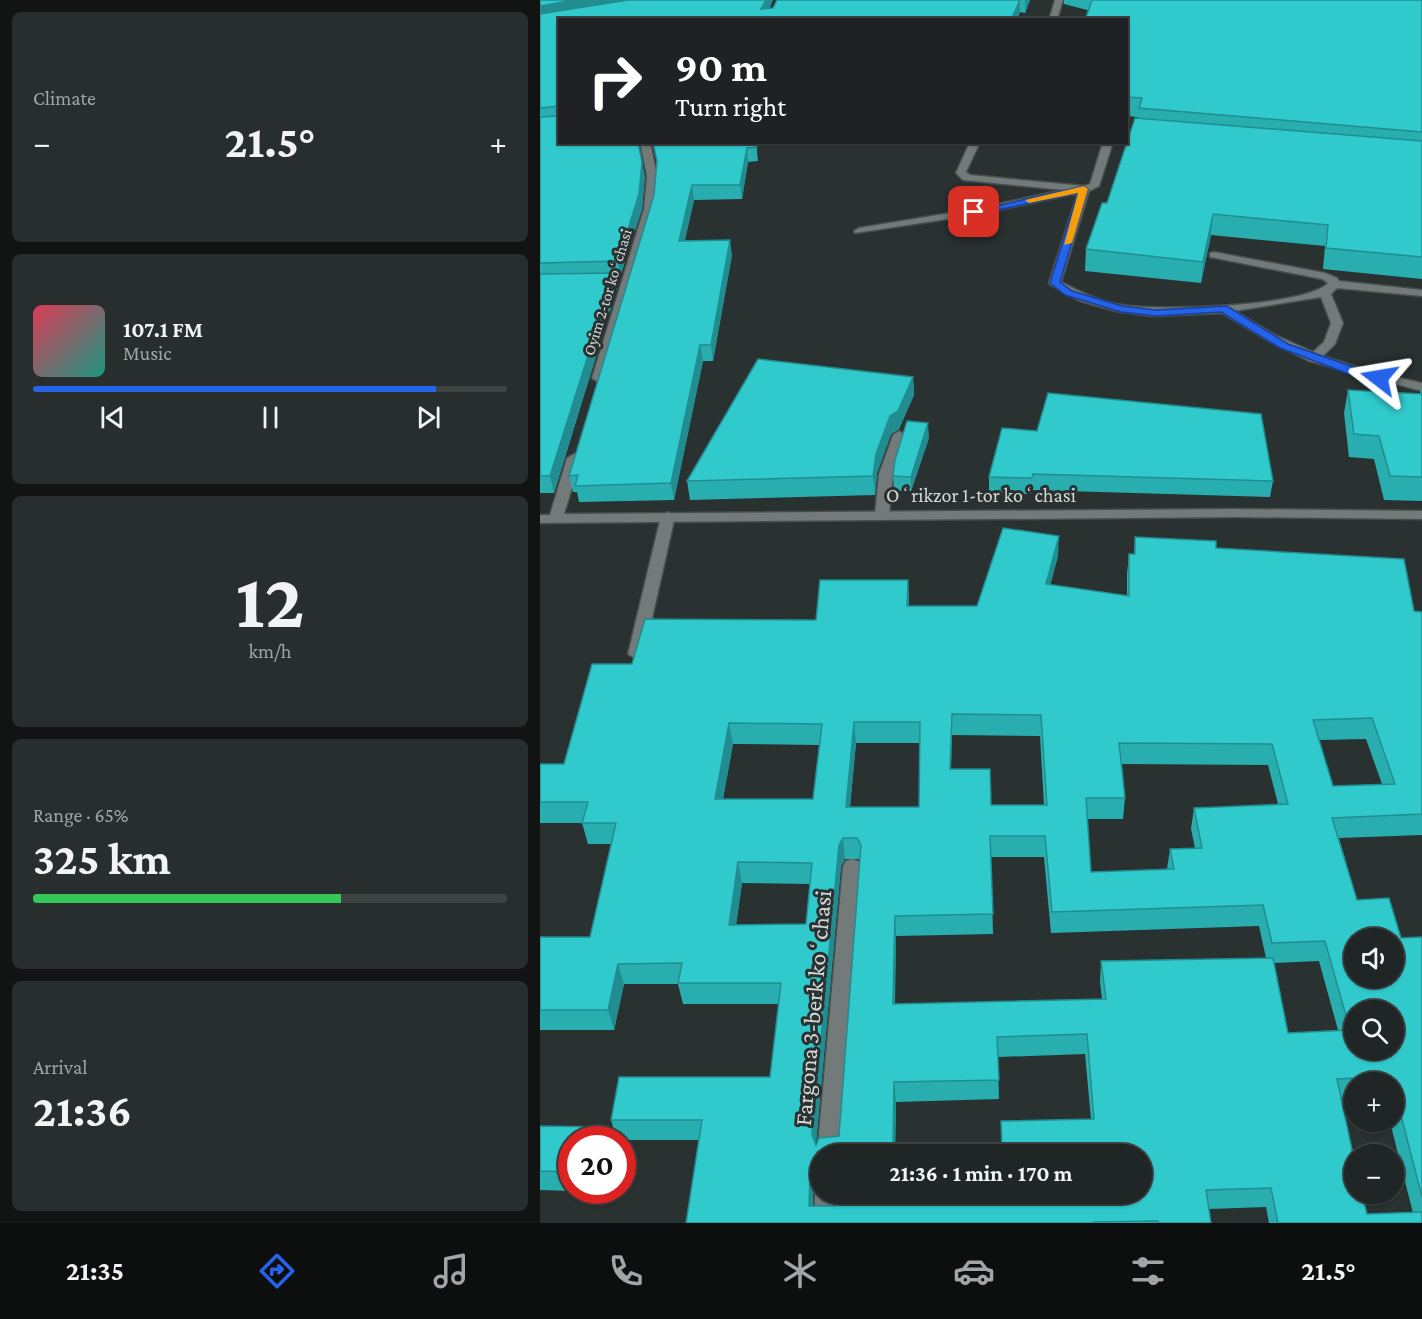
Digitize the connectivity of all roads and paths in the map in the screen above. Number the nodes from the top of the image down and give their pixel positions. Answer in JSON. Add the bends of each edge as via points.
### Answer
{"nodes":[{"id":1,"x":1059,"y":0,"type":"edge"},
{"id":2,"x":1054,"y":18,"type":"edge"},
{"id":3,"x":645,"y":144,"type":"edge"},
{"id":4,"x":974,"y":144,"type":"edge"},
{"id":5,"x":1107,"y":144,"type":"edge"},
{"id":6,"x":1084,"y":189,"type":"junction"},
{"id":7,"x":859,"y":231,"type":"dead end"},
{"id":8,"x":1214,"y":255,"type":"dead end"},
{"id":9,"x":1334,"y":284,"type":"junction"},
{"id":10,"x":1325,"y":293,"type":"junction"},
{"id":11,"x":1422,"y":293,"type":"edge"},
{"id":12,"x":1223,"y":309,"type":"junction"},
{"id":13,"x":1313,"y":358,"type":"junction"},
{"id":14,"x":1422,"y":387,"type":"edge"},
{"id":15,"x":594,"y":395,"type":"edge"},
{"id":16,"x":899,"y":435,"type":"dead end"},
{"id":17,"x":577,"y":451,"type":"edge"},
{"id":18,"x":882,"y":515,"type":"junction"},
{"id":19,"x":1422,"y":515,"type":"edge"},
{"id":20,"x":668,"y":516,"type":"junction"},
{"id":21,"x":540,"y":519,"type":"edge"},
{"id":22,"x":556,"y":519,"type":"junction"},
{"id":23,"x":633,"y":666,"type":"edge"},
{"id":24,"x":852,"y":866,"type":"dead end"},
{"id":25,"x":829,"y":1144,"type":"edge"},
{"id":26,"x":826,"y":1204,"type":"edge"},
{"id":27,"x":825,"y":1223,"type":"edge"}],
"edges":[{"from":1,"to":2,"type":"street"},
{"from":3,"to":15,"type":"street","name":"Oyim 2-tor koʻchasi","via":[[652,176],[649,209],[622,282]]},
{"from":4,"to":6,"type":"street","via":[[961,173],[967,178]]},
{"from":5,"to":6,"type":"street","via":[[1094,186]]},
{"from":6,"to":7,"type":"street"},
{"from":6,"to":12,"type":"street","via":[[1055,283],[1069,293],[1121,309],[1156,313]]},
{"from":8,"to":9,"type":"street","via":[[1325,276]]},
{"from":9,"to":10,"type":"street"},
{"from":9,"to":11,"type":"street"},
{"from":10,"to":12,"type":"street"},
{"from":10,"to":13,"type":"street","via":[[1337,323],[1329,344]]},
{"from":12,"to":13,"type":"street","via":[[1284,346]]},
{"from":13,"to":14,"type":"street","via":[[1358,374]]},
{"from":16,"to":18,"type":"street","via":[[886,474]]},
{"from":17,"to":22,"type":"street"},
{"from":18,"to":19,"type":"street","name":"Oʻrikzor 1-tor koʻchasi"},
{"from":18,"to":20,"type":"street","name":"Oʻrikzor 1-tor koʻchasi"},
{"from":20,"to":22,"type":"street","name":"Oʻrikzor 1-tor koʻchasi"},
{"from":20,"to":23,"type":"street"},
{"from":21,"to":22,"type":"street","name":"Oʻrikzor 1-tor koʻchasi"},
{"from":24,"to":25,"type":"street","name":"Fargona 3-berk koʻchasi"},
{"from":26,"to":27,"type":"street"}]}
